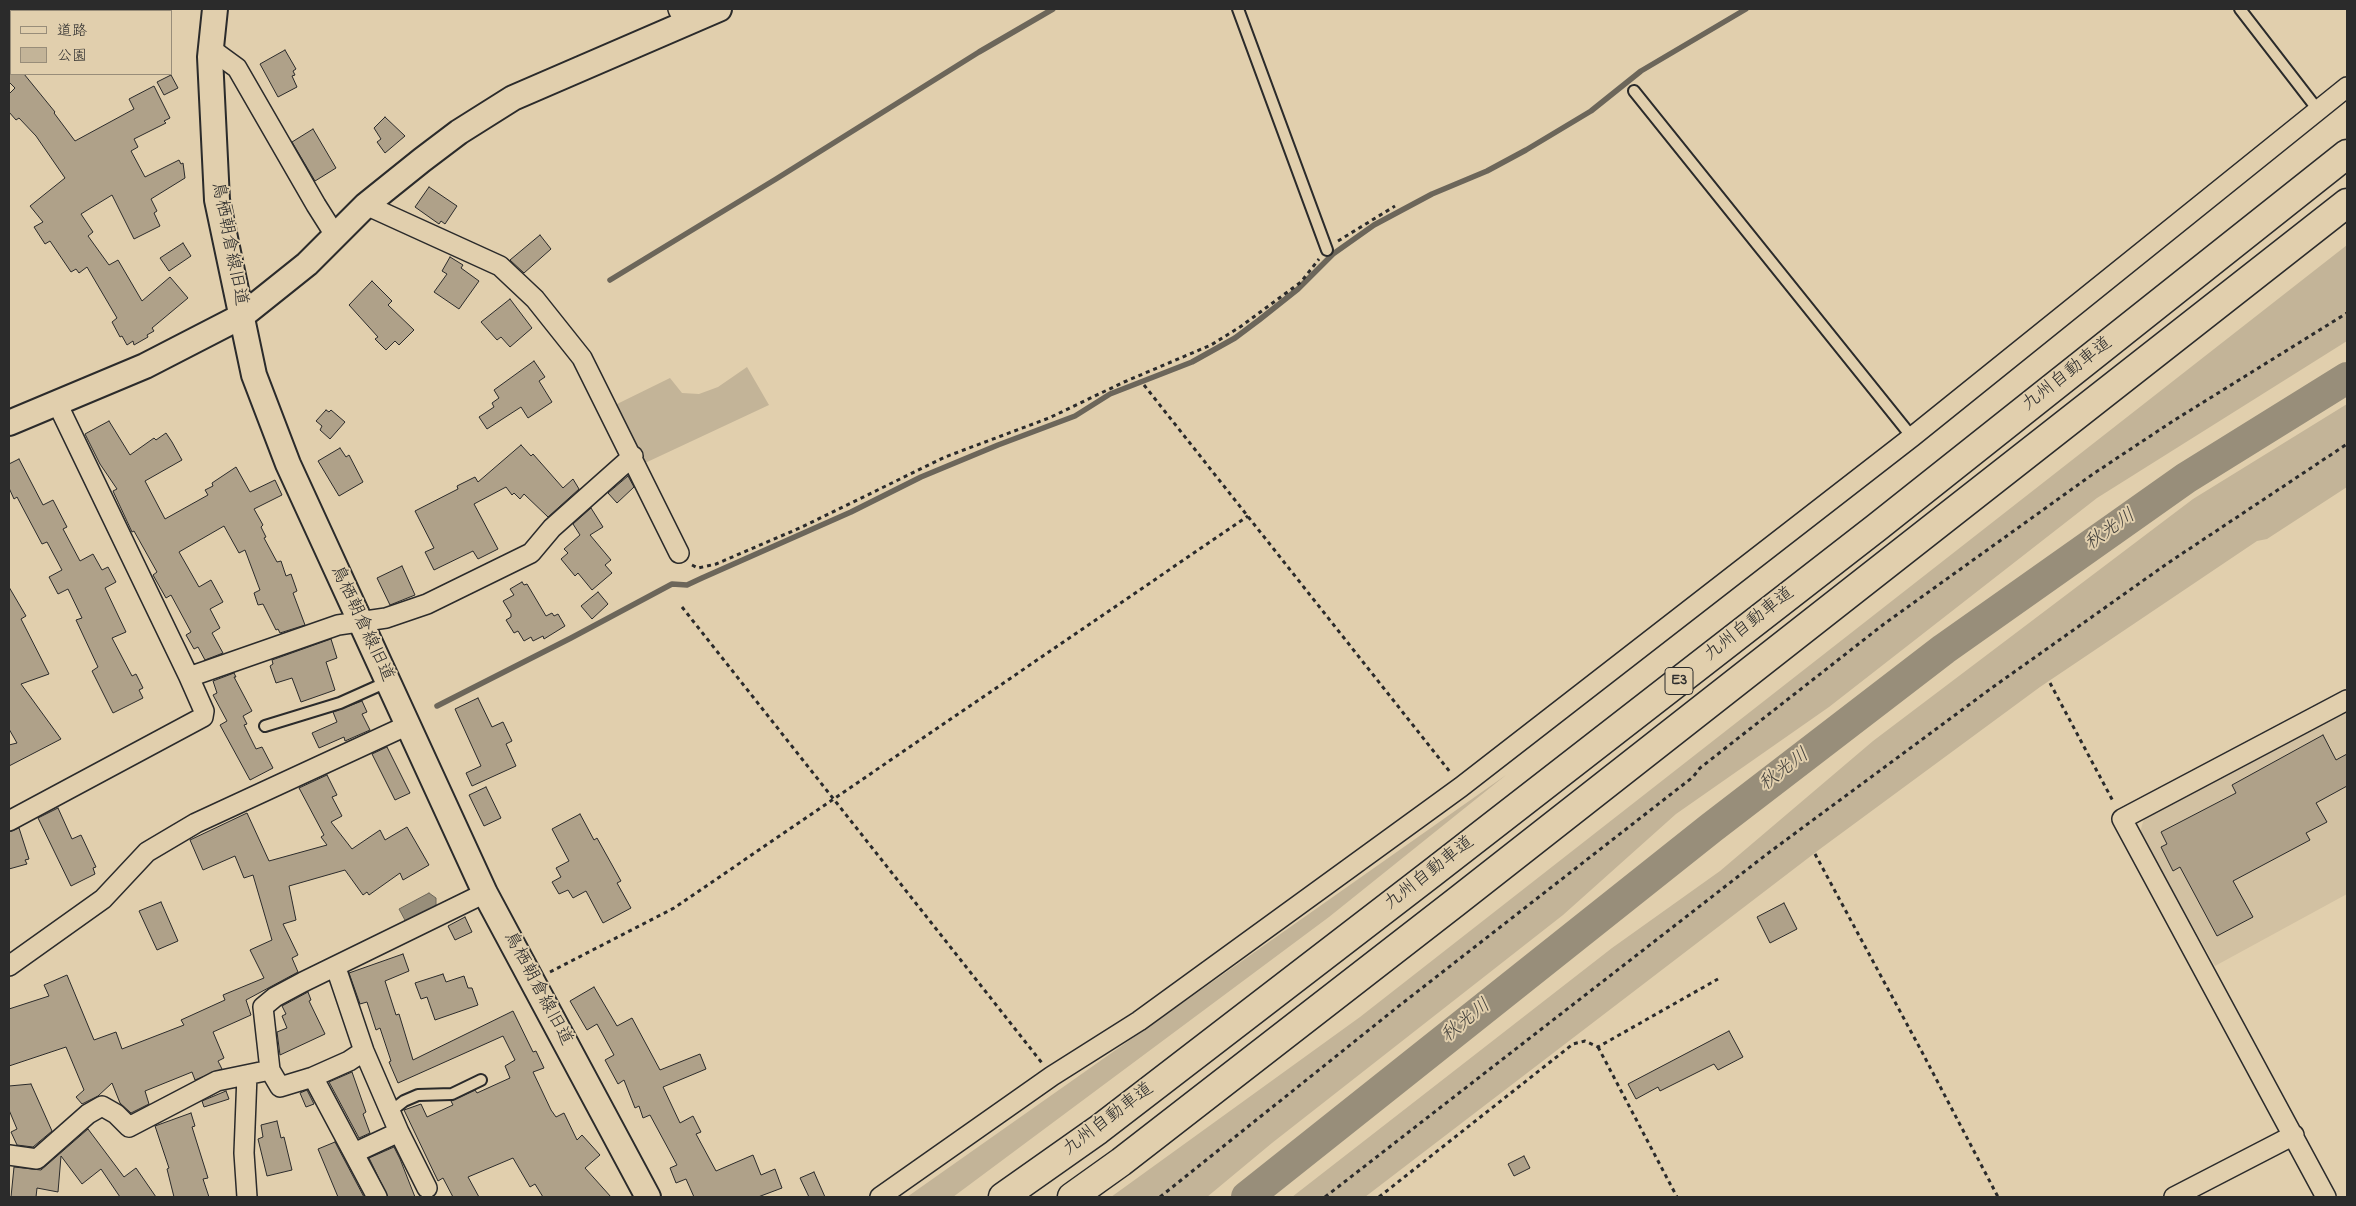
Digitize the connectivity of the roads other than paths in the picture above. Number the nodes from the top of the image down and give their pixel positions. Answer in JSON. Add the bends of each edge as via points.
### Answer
{"nodes":[{"id":1,"x":215,"y":9,"type":"edge"},
{"id":2,"x":719,"y":9,"type":"edge"},
{"id":3,"x":1238,"y":9,"type":"edge"},
{"id":4,"x":2240,"y":9,"type":"edge"},
{"id":5,"x":681,"y":16,"type":"edge"},
{"id":6,"x":211,"y":48,"type":"junction"},
{"id":7,"x":2347,"y":87,"type":"edge"},
{"id":8,"x":1634,"y":92,"type":"dead end"},
{"id":9,"x":2318,"y":110,"type":"junction"},
{"id":10,"x":2347,"y":154,"type":"edge"},
{"id":11,"x":2347,"y":203,"type":"edge"},
{"id":12,"x":366,"y":205,"type":"junction"},
{"id":13,"x":336,"y":235,"type":"junction"},
{"id":14,"x":1327,"y":250,"type":"road end"},
{"id":15,"x":242,"y":316,"type":"junction"},
{"id":16,"x":57,"y":403,"type":"junction"},
{"id":17,"x":9,"y":423,"type":"edge"},
{"id":18,"x":1912,"y":437,"type":"junction"},
{"id":19,"x":633,"y":456,"type":"junction"},
{"id":20,"x":679,"y":553,"type":"road end"},
{"id":21,"x":360,"y":622,"type":"junction"},
{"id":22,"x":189,"y":677,"type":"junction"},
{"id":23,"x":387,"y":682,"type":"junction"},
{"id":24,"x":2347,"y":700,"type":"edge"},
{"id":25,"x":265,"y":726,"type":"dead end"},
{"id":26,"x":408,"y":726,"type":"junction"},
{"id":27,"x":9,"y":821,"type":"edge"},
{"id":28,"x":485,"y":892,"type":"junction"},
{"id":29,"x":9,"y":966,"type":"edge"},
{"id":30,"x":336,"y":968,"type":"junction"},
{"id":31,"x":364,"y":1051,"type":"junction"},
{"id":32,"x":270,"y":1070,"type":"junction"},
{"id":33,"x":247,"y":1075,"type":"junction"},
{"id":34,"x":313,"y":1077,"type":"junction"},
{"id":35,"x":480,"y":1080,"type":"dead end"},
{"id":36,"x":390,"y":1112,"type":"junction"},
{"id":37,"x":399,"y":1132,"type":"junction"},
{"id":38,"x":2294,"y":1135,"type":"junction"},
{"id":39,"x":354,"y":1154,"type":"junction"},
{"id":40,"x":9,"y":1155,"type":"edge"},
{"id":41,"x":427,"y":1188,"type":"dead end"},
{"id":42,"x":247,"y":1197,"type":"edge"},
{"id":43,"x":377,"y":1197,"type":"edge"},
{"id":44,"x":648,"y":1197,"type":"edge"},
{"id":45,"x":880,"y":1197,"type":"edge"},
{"id":46,"x":1003,"y":1197,"type":"edge"},
{"id":47,"x":1072,"y":1197,"type":"edge"},
{"id":48,"x":2174,"y":1197,"type":"edge"},
{"id":49,"x":2326,"y":1197,"type":"edge"}],
"edges":[{"from":1,"to":6,"type":"street","name":"鳥栖朝倉線旧道"},
{"from":2,"to":5,"type":"street"},
{"from":3,"to":14,"type":"lane"},
{"from":4,"to":9,"type":"lane"},
{"from":5,"to":12,"type":"street","via":[[513,98],[459,132]]},
{"from":6,"to":13,"type":"street","via":[[237,68]]},
{"from":6,"to":15,"type":"street","name":"鳥栖朝倉線旧道","via":[[216,200]]},
{"from":7,"to":9,"type":"street"},
{"from":8,"to":18,"type":"lane"},
{"from":9,"to":18,"type":"street"},
{"from":10,"to":46,"type":"highway","name":"九州自動車道","number":"E3","via":[[1876,528],[1455,855],[1098,1130]]},
{"from":11,"to":47,"type":"highway","number":"E3","via":[[1464,896]]},
{"from":12,"to":13,"type":"street"},
{"from":12,"to":19,"type":"street","via":[[500,266],[535,299],[582,358]]},
{"from":13,"to":15,"type":"street","via":[[307,264]]},
{"from":15,"to":16,"type":"street","via":[[145,366]]},
{"from":15,"to":21,"type":"street","name":"鳥栖朝倉線旧道","via":[[254,375],[288,464]]},
{"from":16,"to":17,"type":"street"},
{"from":16,"to":22,"type":"street"},
{"from":18,"to":45,"type":"street","via":[[1461,787],[1139,1021],[1052,1076]]},
{"from":19,"to":20,"type":"street"},
{"from":19,"to":21,"type":"street","via":[[552,528],[531,553],[427,604],[386,618]]},
{"from":21,"to":22,"type":"street","via":[[338,625]]},
{"from":21,"to":23,"type":"street","name":"鳥栖朝倉線旧道"},
{"from":22,"to":27,"type":"street","via":[[204,711],[203,717]]},
{"from":23,"to":25,"type":"lane","via":[[340,703]]},
{"from":23,"to":26,"type":"street","name":"鳥栖朝倉線旧道"},
{"from":24,"to":38,"type":"street","via":[[2122,819]]},
{"from":26,"to":28,"type":"street","name":"鳥栖朝倉線旧道"},
{"from":26,"to":29,"type":"street","via":[[196,823],[147,852],[103,899]]},
{"from":28,"to":30,"type":"street"},
{"from":28,"to":44,"type":"street","name":"鳥栖朝倉線旧道"},
{"from":30,"to":31,"type":"street"},
{"from":30,"to":32,"type":"street","via":[[303,982],[263,1007]]},
{"from":31,"to":34,"type":"street","via":[[349,1062]]},
{"from":31,"to":36,"type":"street"},
{"from":32,"to":33,"type":"street"},
{"from":32,"to":34,"type":"street","via":[[280,1087]]},
{"from":33,"to":40,"type":"street","via":[[217,1081],[129,1127],[102,1106],[88,1114],[37,1159]]},
{"from":33,"to":42,"type":"street","via":[[244,1153]]},
{"from":34,"to":39,"type":"street"},
{"from":35,"to":36,"type":"lane","via":[[452,1094],[418,1095]]},
{"from":36,"to":37,"type":"street"},
{"from":37,"to":39,"type":"street"},
{"from":37,"to":41,"type":"street"},
{"from":38,"to":48,"type":"street"},
{"from":38,"to":49,"type":"street"},
{"from":39,"to":43,"type":"street"}]}
